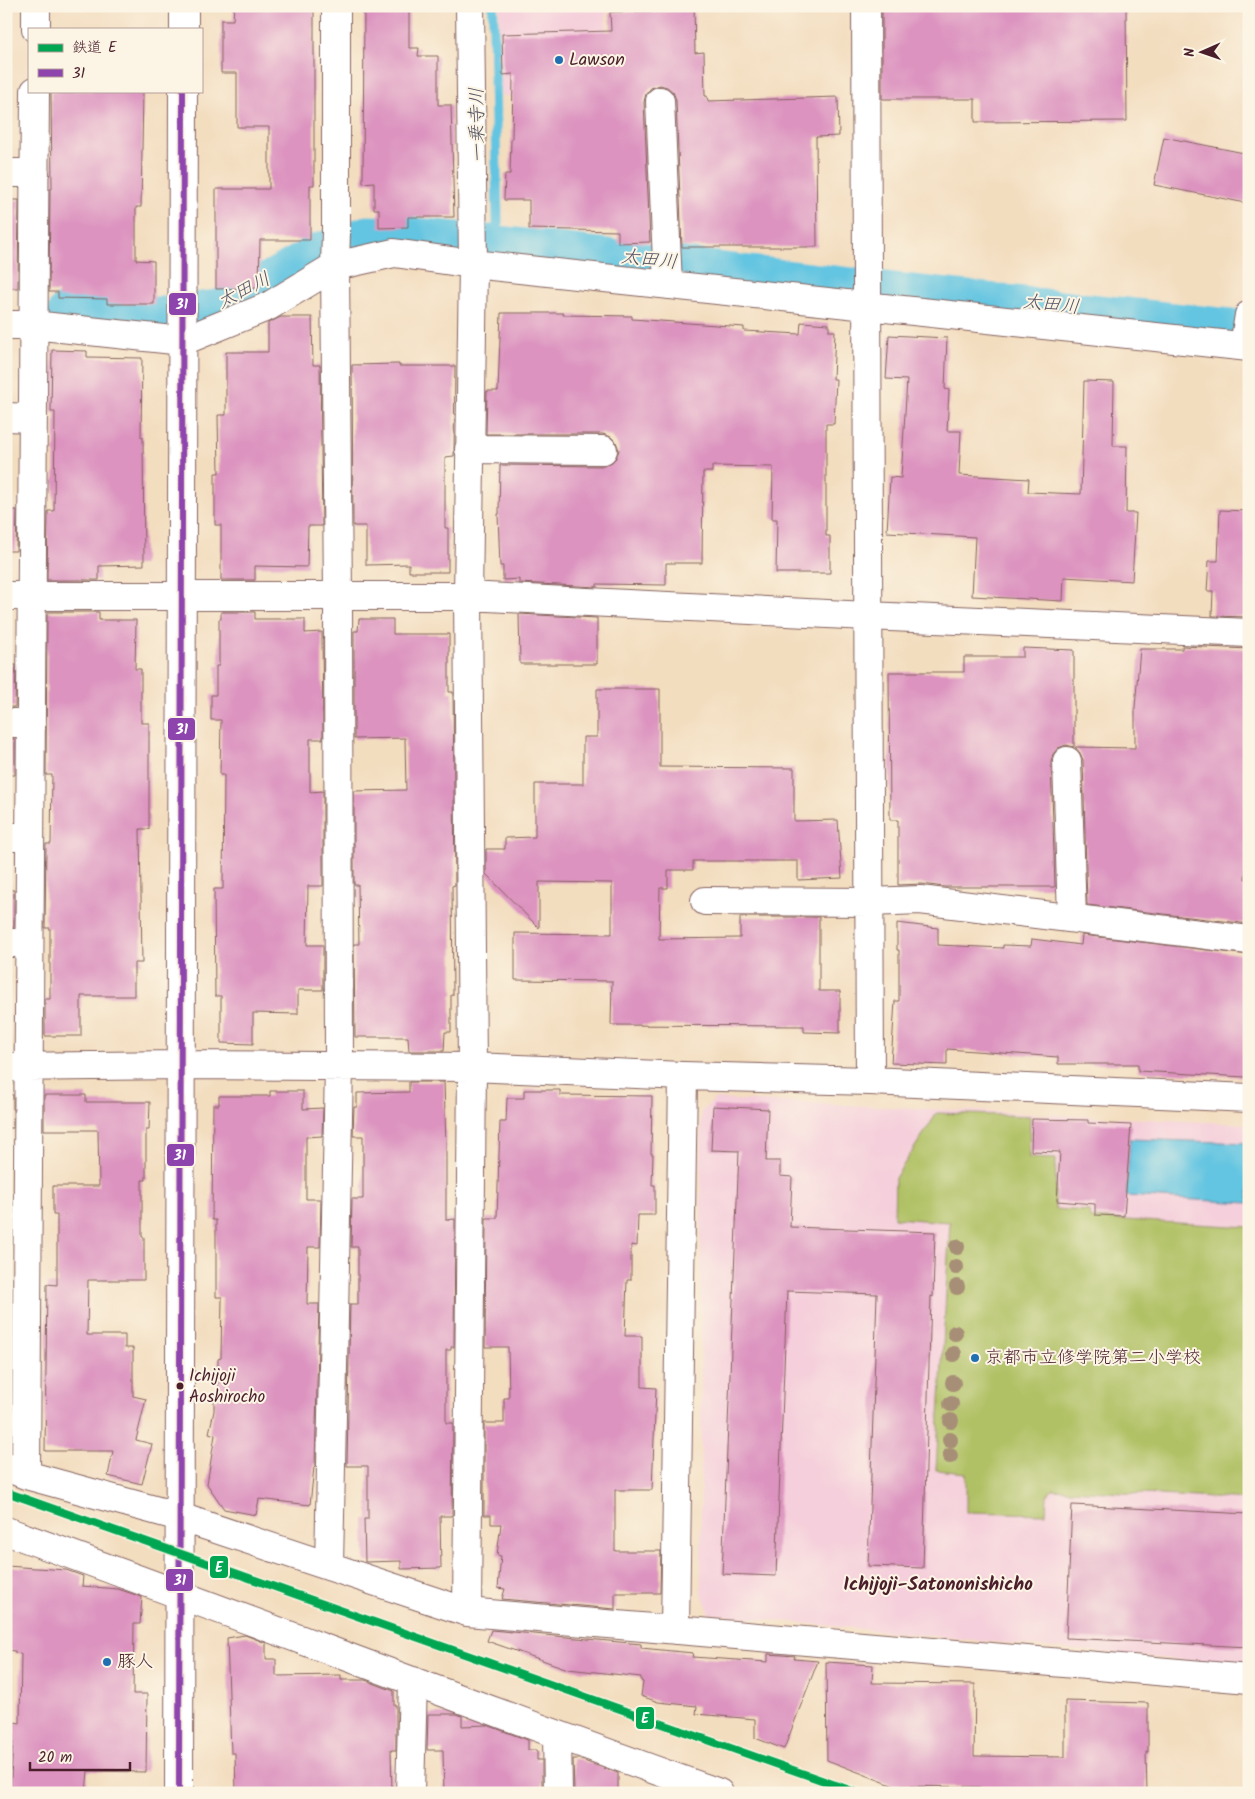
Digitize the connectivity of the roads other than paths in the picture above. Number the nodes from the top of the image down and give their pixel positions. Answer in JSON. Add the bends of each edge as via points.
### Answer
{"nodes":[{"id":1,"x":36,"y":6,"type":"edge"},
{"id":2,"x":184,"y":6,"type":"edge"},
{"id":3,"x":336,"y":6,"type":"edge"},
{"id":4,"x":470,"y":6,"type":"edge"},
{"id":5,"x":866,"y":6,"type":"edge"},
{"id":6,"x":36,"y":28,"type":"edge"},
{"id":7,"x":184,"y":28,"type":"edge"},
{"id":8,"x":35,"y":92,"type":"edge"},
{"id":9,"x":183,"y":92,"type":"edge"},
{"id":10,"x":660,"y":101,"type":"dead end"},
{"id":11,"x":6,"y":173,"type":"edge"},
{"id":12,"x":35,"y":173,"type":"junction"},
{"id":13,"x":473,"y":248,"type":"junction"},
{"id":14,"x":335,"y":250,"type":"junction"},
{"id":15,"x":668,"y":285,"type":"junction"},
{"id":16,"x":867,"y":292,"type":"junction"},
{"id":17,"x":1249,"y":315,"type":"edge"},
{"id":18,"x":183,"y":322,"type":"junction"},
{"id":19,"x":6,"y":325,"type":"edge"},
{"id":20,"x":33,"y":325,"type":"junction"},
{"id":21,"x":1246,"y":346,"type":"edge"},
{"id":22,"x":20,"y":418,"type":"edge"},
{"id":23,"x":469,"y":450,"type":"junction"},
{"id":24,"x":603,"y":450,"type":"dead end"},
{"id":25,"x":19,"y":596,"type":"edge"},
{"id":26,"x":182,"y":596,"type":"junction"},
{"id":27,"x":468,"y":596,"type":"junction"},
{"id":28,"x":338,"y":597,"type":"junction"},
{"id":29,"x":868,"y":616,"type":"junction"},
{"id":30,"x":1249,"y":633,"type":"edge"},
{"id":31,"x":18,"y":723,"type":"edge"},
{"id":32,"x":1067,"y":761,"type":"dead end"},
{"id":33,"x":18,"y":837,"type":"edge"},
{"id":34,"x":706,"y":901,"type":"dead end"},
{"id":35,"x":870,"y":902,"type":"junction"},
{"id":36,"x":1072,"y":918,"type":"junction"},
{"id":37,"x":1249,"y":940,"type":"edge"},
{"id":38,"x":18,"y":943,"type":"edge"},
{"id":39,"x":180,"y":1065,"type":"junction"},
{"id":40,"x":18,"y":1066,"type":"edge"},
{"id":41,"x":338,"y":1066,"type":"junction"},
{"id":42,"x":472,"y":1066,"type":"junction"},
{"id":43,"x":683,"y":1076,"type":"junction"},
{"id":44,"x":870,"y":1081,"type":"junction"},
{"id":45,"x":1249,"y":1098,"type":"edge"},
{"id":46,"x":17,"y":1250,"type":"edge"},
{"id":47,"x":16,"y":1471,"type":"edge"},
{"id":48,"x":180,"y":1517,"type":"junction"},
{"id":49,"x":6,"y":1531,"type":"edge"},
{"id":50,"x":329,"y":1566,"type":"junction"},
{"id":51,"x":179,"y":1593,"type":"junction"},
{"id":52,"x":467,"y":1612,"type":"junction"},
{"id":53,"x":675,"y":1630,"type":"junction"},
{"id":54,"x":1249,"y":1678,"type":"edge"},
{"id":55,"x":413,"y":1681,"type":"junction"},
{"id":56,"x":557,"y":1735,"type":"junction"},
{"id":57,"x":179,"y":1793,"type":"edge"},
{"id":58,"x":410,"y":1793,"type":"edge"},
{"id":59,"x":558,"y":1793,"type":"edge"},
{"id":60,"x":718,"y":1793,"type":"edge"}],
"edges":[{"from":1,"to":6,"type":"street"},
{"from":2,"to":7,"type":"street"},
{"from":3,"to":14,"type":"street"},
{"from":4,"to":13,"type":"street"},
{"from":5,"to":16,"type":"street"},
{"from":8,"to":12,"type":"street"},
{"from":9,"to":18,"type":"street"},
{"from":10,"to":15,"type":"street"},
{"from":11,"to":12,"type":"street"},
{"from":12,"to":20,"type":"street"},
{"from":13,"to":14,"type":"street","via":[[394,253]]},
{"from":13,"to":15,"type":"street"},
{"from":13,"to":23,"type":"street"},
{"from":14,"to":18,"type":"street","via":[[269,306]]},
{"from":14,"to":28,"type":"street"},
{"from":15,"to":16,"type":"street"},
{"from":16,"to":21,"type":"street"},
{"from":16,"to":29,"type":"street"},
{"from":17,"to":21,"type":"street"},
{"from":18,"to":20,"type":"street"},
{"from":18,"to":26,"type":"street"},
{"from":19,"to":20,"type":"street"},
{"from":20,"to":22,"type":"street"},
{"from":22,"to":25,"type":"street"},
{"from":23,"to":24,"type":"street"},
{"from":23,"to":27,"type":"street"},
{"from":25,"to":26,"type":"street"},
{"from":25,"to":31,"type":"street"},
{"from":26,"to":28,"type":"street"},
{"from":26,"to":39,"type":"street"},
{"from":27,"to":28,"type":"street"},
{"from":27,"to":29,"type":"street"},
{"from":27,"to":42,"type":"street"},
{"from":28,"to":41,"type":"street"},
{"from":29,"to":30,"type":"street"},
{"from":29,"to":35,"type":"street"},
{"from":31,"to":33,"type":"street"},
{"from":32,"to":36,"type":"street"},
{"from":33,"to":38,"type":"street"},
{"from":34,"to":35,"type":"street"},
{"from":35,"to":36,"type":"street","via":[[920,900]]},
{"from":35,"to":44,"type":"street"},
{"from":36,"to":37,"type":"street"},
{"from":38,"to":40,"type":"street"},
{"from":39,"to":40,"type":"street"},
{"from":39,"to":41,"type":"street"},
{"from":39,"to":48,"type":"street"},
{"from":40,"to":46,"type":"street"},
{"from":41,"to":42,"type":"street"},
{"from":41,"to":50,"type":"street"},
{"from":42,"to":43,"type":"street"},
{"from":42,"to":52,"type":"street"},
{"from":43,"to":44,"type":"street"},
{"from":43,"to":53,"type":"street"},
{"from":44,"to":45,"type":"street"},
{"from":46,"to":47,"type":"street"},
{"from":47,"to":48,"type":"street"},
{"from":48,"to":50,"type":"street"},
{"from":48,"to":51,"type":"street"},
{"from":49,"to":51,"type":"street"},
{"from":50,"to":52,"type":"street"},
{"from":51,"to":55,"type":"street"},
{"from":51,"to":57,"type":"street"},
{"from":52,"to":53,"type":"street"},
{"from":53,"to":54,"type":"street"},
{"from":55,"to":56,"type":"street"},
{"from":55,"to":58,"type":"street"},
{"from":56,"to":59,"type":"street"},
{"from":56,"to":60,"type":"street"}]}
